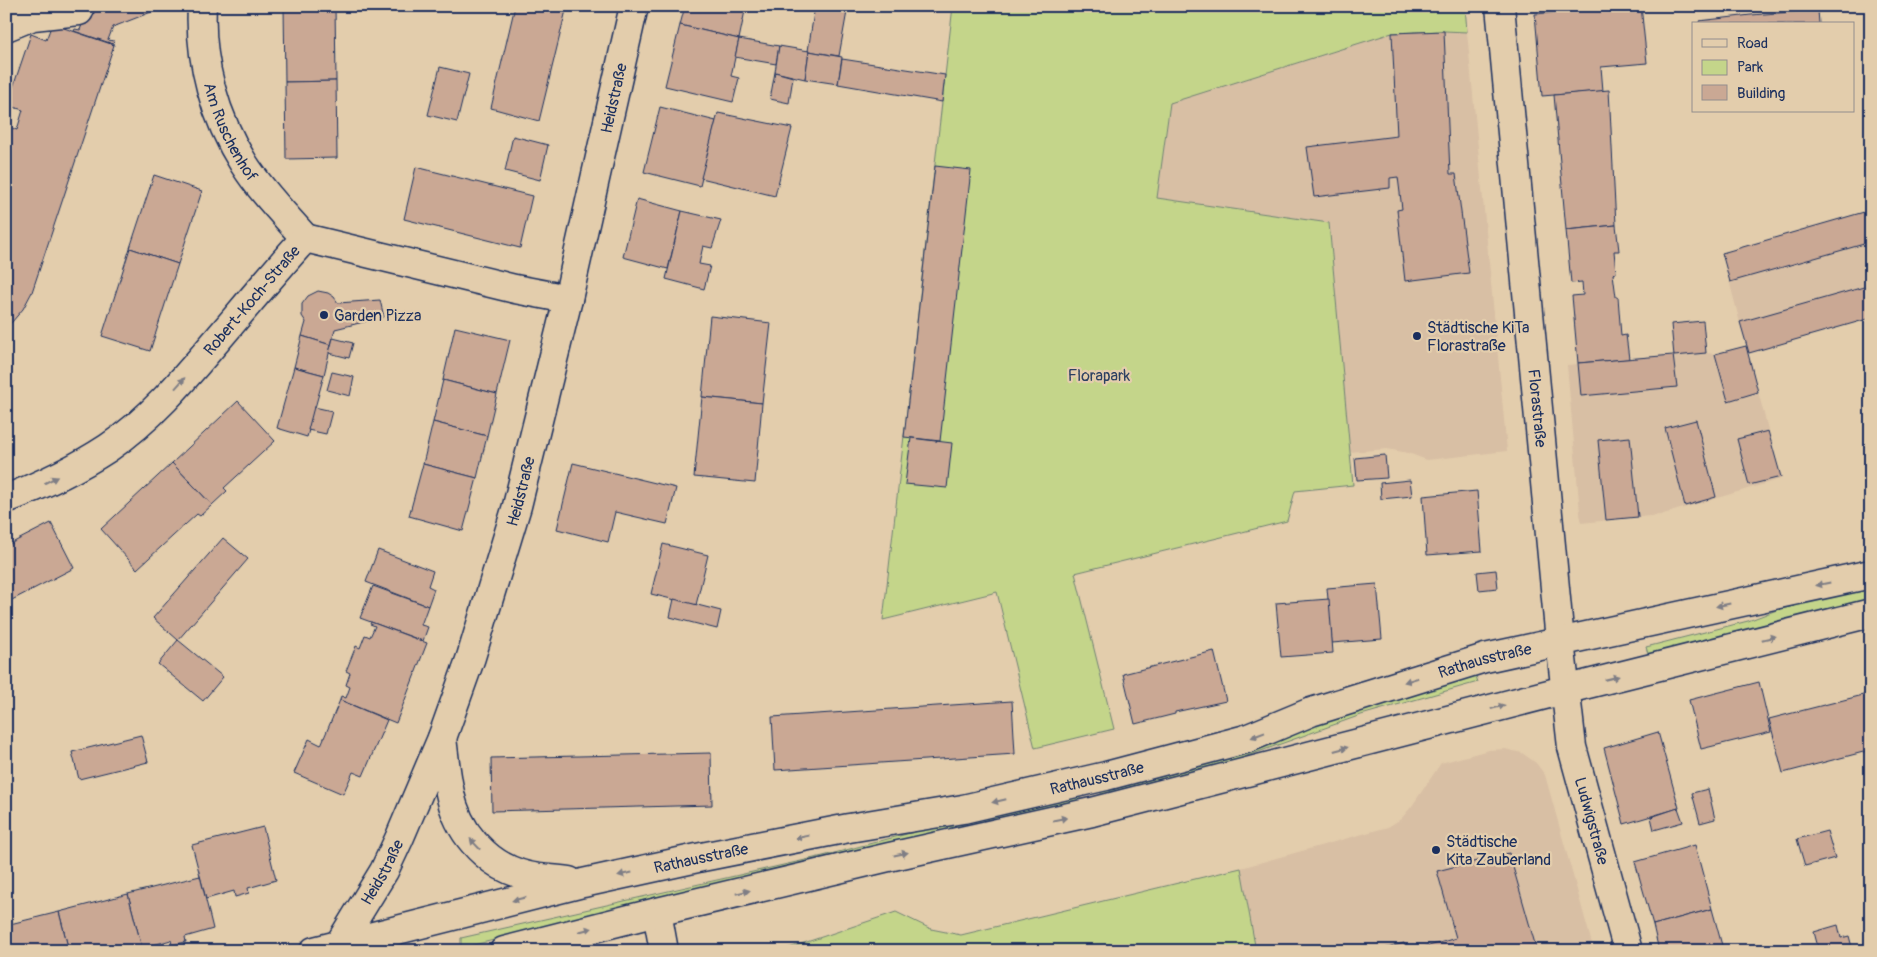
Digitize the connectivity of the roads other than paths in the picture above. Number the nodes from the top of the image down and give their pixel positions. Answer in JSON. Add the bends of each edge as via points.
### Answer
{"nodes":[{"id":1,"x":202,"y":6,"type":"edge"},
{"id":2,"x":634,"y":6,"type":"edge"},
{"id":3,"x":1500,"y":6,"type":"edge"},
{"id":4,"x":79,"y":11,"type":"dead end"},
{"id":5,"x":6,"y":27,"type":"edge"},
{"id":6,"x":305,"y":238,"type":"junction"},
{"id":7,"x":568,"y":299,"type":"junction"},
{"id":8,"x":6,"y":499,"type":"edge"},
{"id":9,"x":1871,"y":574,"type":"edge"},
{"id":10,"x":1871,"y":612,"type":"edge"},
{"id":11,"x":1560,"y":641,"type":"junction"},
{"id":12,"x":1564,"y":690,"type":"junction"},
{"id":13,"x":442,"y":738,"type":"junction"},
{"id":14,"x":583,"y":883,"type":"junction"},
{"id":15,"x":657,"y":912,"type":"junction"},
{"id":16,"x":337,"y":947,"type":"edge"},
{"id":17,"x":314,"y":951,"type":"edge"},
{"id":18,"x":504,"y":951,"type":"edge"},
{"id":19,"x":664,"y":951,"type":"edge"},
{"id":20,"x":1628,"y":951,"type":"edge"}],
"edges":[{"from":1,"to":6,"type":"street","name":"Am Ruschenhof","via":[[204,53],[213,96],[225,130],[270,200]]},
{"from":2,"to":7,"type":"street","name":"Heidstraße"},
{"from":3,"to":11,"type":"street","name":"Florastraße"},
{"from":4,"to":5,"type":"street","via":[[33,16]]},
{"from":6,"to":7,"type":"street","name":"Robert-Koch-Straße"},
{"from":8,"to":6,"type":"street","name":"Robert-Koch-Straße","one_way":true,"via":[[40,486],[109,448],[140,422],[168,397]]},
{"from":7,"to":13,"type":"street","name":"Heidstraße","via":[[517,506],[471,657]]},
{"from":9,"to":11,"type":"street","name":"Rathausstraße","one_way":true},
{"from":12,"to":10,"type":"street","name":"Rathausstraße","one_way":true},
{"from":11,"to":12,"type":"street","name":"Florastraße"},
{"from":11,"to":14,"type":"street","name":"Rathausstraße","one_way":true,"via":[[1485,658],[1312,712],[1246,739],[1106,776],[964,809],[840,830]]},
{"from":15,"to":12,"type":"street","name":"Rathausstraße","one_way":true,"via":[[1092,812]]},
{"from":12,"to":20,"type":"street","name":"Ludwigstraße","via":[[1572,747]]},
{"from":14,"to":13,"type":"street","one_way":true,"via":[[527,876],[496,865],[473,843],[459,823],[450,796]]},
{"from":13,"to":16,"type":"street","name":"Heidstraße","via":[[384,871]]},
{"from":14,"to":16,"type":"street","name":"Rathausstraße","one_way":true},
{"from":18,"to":15,"type":"street","name":"Rathausstraße","one_way":true},
{"from":15,"to":19,"type":"street"},
{"from":16,"to":17,"type":"street","name":"Rathausstraße"}]}
